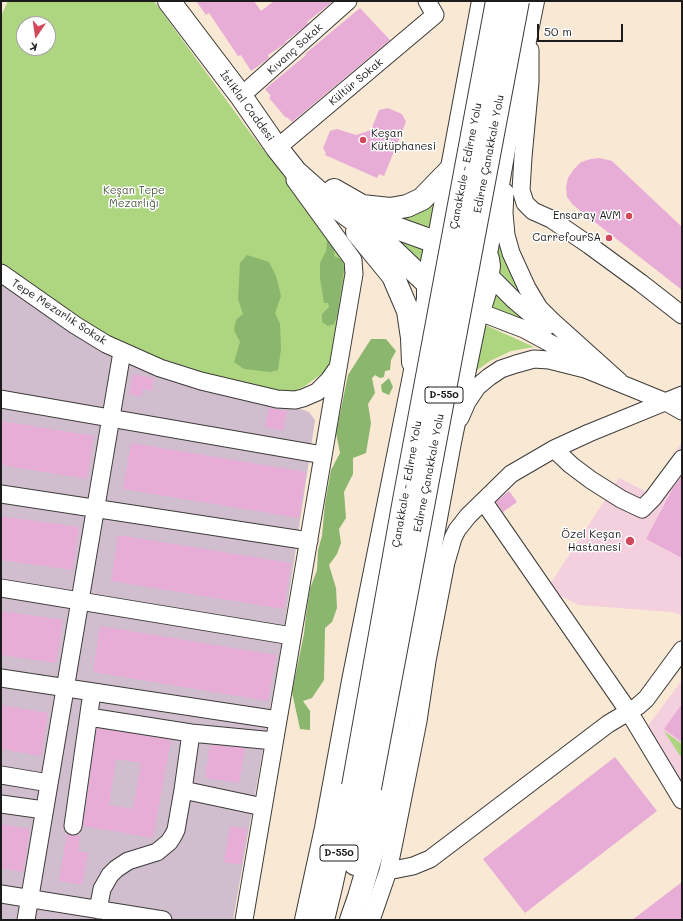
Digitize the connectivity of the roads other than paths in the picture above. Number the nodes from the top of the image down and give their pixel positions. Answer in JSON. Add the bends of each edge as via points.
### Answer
{"nodes":[{"id":1,"x":169,"y":1,"type":"edge"},
{"id":2,"x":348,"y":1,"type":"edge"},
{"id":3,"x":483,"y":1,"type":"edge"},
{"id":4,"x":497,"y":1,"type":"edge"},
{"id":5,"x":527,"y":7,"type":"edge"},
{"id":6,"x":431,"y":8,"type":"edge"},
{"id":7,"x":241,"y":96,"type":"junction"},
{"id":8,"x":510,"y":114,"type":"junction"},
{"id":9,"x":277,"y":148,"type":"junction"},
{"id":10,"x":452,"y":168,"type":"junction"},
{"id":11,"x":296,"y":172,"type":"junction"},
{"id":12,"x":339,"y":201,"type":"junction"},
{"id":13,"x":438,"y":243,"type":"junction"},
{"id":14,"x":487,"y":264,"type":"junction"},
{"id":15,"x":1,"y":273,"type":"edge"},
{"id":16,"x":428,"y":291,"type":"junction"},
{"id":17,"x":477,"y":311,"type":"junction"},
{"id":18,"x":682,"y":315,"type":"edge"},
{"id":19,"x":122,"y":352,"type":"junction"},
{"id":20,"x":338,"y":368,"type":"junction"},
{"id":21,"x":414,"y":376,"type":"junction"},
{"id":22,"x":620,"y":382,"type":"junction"},
{"id":23,"x":682,"y":395,"type":"edge"},
{"id":24,"x":1,"y":400,"type":"edge"},
{"id":25,"x":666,"y":402,"type":"junction"},
{"id":26,"x":682,"y":411,"type":"edge"},
{"id":27,"x":111,"y":418,"type":"junction"},
{"id":28,"x":450,"y":442,"type":"junction"},
{"id":29,"x":554,"y":449,"type":"junction"},
{"id":30,"x":323,"y":455,"type":"junction"},
{"id":31,"x":682,"y":459,"type":"edge"},
{"id":32,"x":1,"y":494,"type":"edge"},
{"id":33,"x":484,"y":502,"type":"junction"},
{"id":34,"x":97,"y":508,"type":"junction"},
{"id":35,"x":309,"y":541,"type":"junction"},
{"id":36,"x":1,"y":588,"type":"edge"},
{"id":37,"x":81,"y":601,"type":"junction"},
{"id":38,"x":292,"y":636,"type":"junction"},
{"id":39,"x":682,"y":650,"type":"edge"},
{"id":40,"x":1,"y":678,"type":"edge"},
{"id":41,"x":66,"y":688,"type":"junction"},
{"id":42,"x":92,"y":692,"type":"junction"},
{"id":43,"x":629,"y":712,"type":"junction"},
{"id":44,"x":89,"y":717,"type":"junction"},
{"id":45,"x":278,"y":720,"type":"junction"},
{"id":46,"x":191,"y":732,"type":"junction"},
{"id":47,"x":274,"y":741,"type":"junction"},
{"id":48,"x":1,"y":776,"type":"edge"},
{"id":49,"x":49,"y":783,"type":"junction"},
{"id":50,"x":361,"y":787,"type":"junction"},
{"id":51,"x":183,"y":790,"type":"junction"},
{"id":52,"x":682,"y":800,"type":"edge"},
{"id":53,"x":1,"y":804,"type":"edge"},
{"id":54,"x":263,"y":807,"type":"junction"},
{"id":55,"x":44,"y":810,"type":"junction"},
{"id":56,"x":73,"y":826,"type":"dead end"},
{"id":57,"x":388,"y":871,"type":"junction"},
{"id":58,"x":1,"y":894,"type":"edge"},
{"id":59,"x":30,"y":899,"type":"junction"},
{"id":60,"x":98,"y":910,"type":"junction"},
{"id":61,"x":26,"y":920,"type":"edge"},
{"id":62,"x":163,"y":920,"type":"edge"},
{"id":63,"x":244,"y":920,"type":"edge"},
{"id":64,"x":306,"y":920,"type":"edge"},
{"id":65,"x":323,"y":920,"type":"edge"},
{"id":66,"x":342,"y":920,"type":"edge"},
{"id":67,"x":351,"y":920,"type":"edge"},
{"id":68,"x":371,"y":920,"type":"edge"}],
"edges":[{"from":1,"to":7,"type":"main road","name":"İstiklal Caddesi"},
{"from":2,"to":7,"type":"street","name":"Kıvanç Sokak"},
{"from":3,"to":10,"type":"main road"},
{"from":4,"to":50,"type":"main road","name":"Çanakkale - Edirne Yolu","number":"D-550","bridge":true,"via":[[404,500]]},
{"from":5,"to":8,"type":"main road"},
{"from":5,"to":18,"type":"street","via":[[530,82],[521,190],[525,203],[589,245]]},
{"from":5,"to":50,"type":"main road","name":"Edirne Çanakkale Yolu","number":"D-550","bridge":true},
{"from":6,"to":9,"type":"street","name":"Kültür Sokak"},
{"from":7,"to":9,"type":"main road","name":"İstiklal Caddesi"},
{"from":8,"to":14,"type":"main road"},
{"from":8,"to":22,"type":"street","via":[[504,213],[511,253],[539,308]]},
{"from":9,"to":11,"type":"main road","name":"İstiklal Caddesi"},
{"from":9,"to":12,"type":"main road","via":[[292,154]]},
{"from":10,"to":12,"type":"main road","via":[[422,199],[407,206],[390,209],[371,208]]},
{"from":10,"to":13,"type":"main road"},
{"from":11,"to":12,"type":"main road","name":"İstiklal Caddesi"},
{"from":11,"to":20,"type":"street","via":[[295,180],[353,260],[354,281]]},
{"from":12,"to":13,"type":"main road","via":[[370,217]]},
{"from":12,"to":16,"type":"main road","via":[[383,241]]},
{"from":12,"to":21,"type":"main road","via":[[353,226],[392,276],[408,311]]},
{"from":13,"to":14,"type":"main road","via":[[454,241],[476,247]]},
{"from":13,"to":16,"type":"main road","via":[[434,252]]},
{"from":14,"to":17,"type":"main road","via":[[485,292]]},
{"from":14,"to":22,"type":"street","via":[[530,315]]},
{"from":15,"to":19,"type":"street","name":"Tepe Mezarlık Sokak","via":[[75,325]]},
{"from":16,"to":17,"type":"main road","via":[[434,305],[463,314]]},
{"from":16,"to":21,"type":"main road"},
{"from":17,"to":22,"type":"street","via":[[524,329]]},
{"from":17,"to":28,"type":"main road"},
{"from":19,"to":20,"type":"street","name":"Tepe Mezarlık Sokak","via":[[200,381],[286,400],[303,398],[317,392]]},
{"from":19,"to":27,"type":"street"},
{"from":20,"to":30,"type":"street"},
{"from":21,"to":64,"type":"main road"},
{"from":22,"to":25,"type":"street"},
{"from":22,"to":28,"type":"street","via":[[585,369],[549,360],[534,359],[501,369],[477,387],[467,402]]},
{"from":23,"to":25,"type":"street"},
{"from":24,"to":27,"type":"street"},
{"from":25,"to":26,"type":"street"},
{"from":25,"to":29,"type":"street"},
{"from":27,"to":30,"type":"street"},
{"from":27,"to":34,"type":"street"},
{"from":28,"to":67,"type":"main road","via":[[378,833],[360,898]]},
{"from":29,"to":31,"type":"street","via":[[591,480],[642,509]]},
{"from":29,"to":33,"type":"street","via":[[511,474]]},
{"from":30,"to":35,"type":"street"},
{"from":32,"to":34,"type":"street"},
{"from":33,"to":43,"type":"street"},
{"from":33,"to":57,"type":"street","via":[[457,530],[447,556]]},
{"from":34,"to":35,"type":"street"},
{"from":34,"to":37,"type":"street"},
{"from":35,"to":38,"type":"street"},
{"from":36,"to":37,"type":"street"},
{"from":37,"to":38,"type":"street"},
{"from":37,"to":41,"type":"street"},
{"from":38,"to":45,"type":"street"},
{"from":39,"to":43,"type":"street","via":[[646,699]]},
{"from":40,"to":41,"type":"street"},
{"from":41,"to":42,"type":"street"},
{"from":41,"to":49,"type":"street"},
{"from":42,"to":44,"type":"street"},
{"from":42,"to":45,"type":"street"},
{"from":43,"to":52,"type":"street"},
{"from":43,"to":57,"type":"street","via":[[608,724],[430,859],[413,866]]},
{"from":44,"to":46,"type":"street"},
{"from":44,"to":56,"type":"street"},
{"from":45,"to":47,"type":"street"},
{"from":46,"to":47,"type":"street"},
{"from":46,"to":51,"type":"street"},
{"from":47,"to":54,"type":"street"},
{"from":48,"to":49,"type":"street"},
{"from":49,"to":55,"type":"street"},
{"from":50,"to":65,"type":"main road","name":"Çanakkale - Edirne Yolu","number":"D-550"},
{"from":50,"to":66,"type":"main road","name":"Edirne Çanakkale Yolu","number":"D-550","via":[[358,854]]},
{"from":51,"to":54,"type":"street"},
{"from":51,"to":60,"type":"street","via":[[176,830],[169,842],[157,852],[128,861],[116,869],[102,889]]},
{"from":53,"to":55,"type":"street"},
{"from":54,"to":63,"type":"street"},
{"from":55,"to":59,"type":"street"},
{"from":57,"to":68,"type":"street"},
{"from":58,"to":59,"type":"street"},
{"from":59,"to":60,"type":"street"},
{"from":59,"to":61,"type":"street"},
{"from":60,"to":62,"type":"street"}]}
